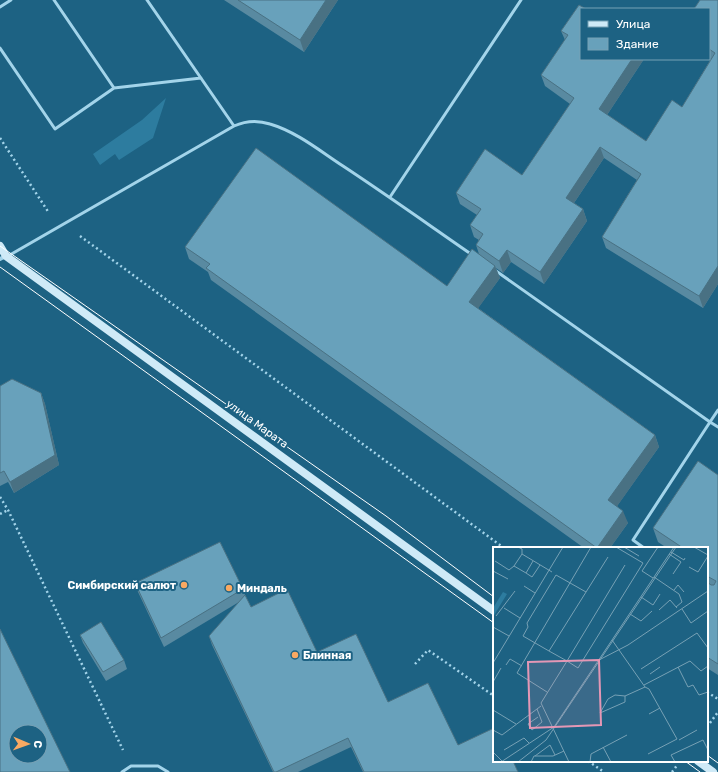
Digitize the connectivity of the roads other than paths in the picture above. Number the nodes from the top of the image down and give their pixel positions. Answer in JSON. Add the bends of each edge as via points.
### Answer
{"nodes":[{"id":1,"x":11,"y":0,"type":"edge"},
{"id":2,"x":54,"y":0,"type":"edge"},
{"id":3,"x":147,"y":0,"type":"edge"},
{"id":4,"x":521,"y":0,"type":"edge"},
{"id":5,"x":0,"y":7,"type":"edge"},
{"id":6,"x":0,"y":48,"type":"edge"},
{"id":7,"x":201,"y":78,"type":"junction"},
{"id":8,"x":114,"y":88,"type":"junction"},
{"id":9,"x":234,"y":126,"type":"junction"},
{"id":10,"x":390,"y":197,"type":"junction"},
{"id":11,"x":0,"y":246,"type":"edge"},
{"id":12,"x":475,"y":257,"type":"edge"},
{"id":13,"x":3,"y":258,"type":"edge"},
{"id":14,"x":494,"y":270,"type":"edge"},
{"id":15,"x":718,"y":410,"type":"edge"},
{"id":16,"x":710,"y":422,"type":"junction"},
{"id":17,"x":718,"y":427,"type":"edge"},
{"id":18,"x":643,"y":547,"type":"edge"},
{"id":19,"x":493,"y":610,"type":"edge"},
{"id":20,"x":699,"y":762,"type":"edge"},
{"id":21,"x":122,"y":772,"type":"edge"},
{"id":22,"x":168,"y":772,"type":"edge"},
{"id":23,"x":713,"y":772,"type":"edge"}],
"edges":[{"from":1,"to":5,"type":"lane"},
{"from":2,"to":8,"type":"lane"},
{"from":3,"to":7,"type":"lane"},
{"from":4,"to":10,"type":"lane"},
{"from":6,"to":8,"type":"lane","via":[[55,128]]},
{"from":7,"to":8,"type":"lane"},
{"from":7,"to":9,"type":"lane"},
{"from":9,"to":10,"type":"lane","via":[[242,122],[256,122],[284,129]]},
{"from":9,"to":13,"type":"lane"},
{"from":10,"to":12,"type":"lane"},
{"from":11,"to":13,"type":"street"},
{"from":13,"to":19,"type":"street","name":"улица Марата"},
{"from":14,"to":16,"type":"lane"},
{"from":15,"to":16,"type":"lane"},
{"from":16,"to":17,"type":"lane"},
{"from":16,"to":18,"type":"lane","via":[[633,540]]},
{"from":20,"to":23,"type":"street"},
{"from":21,"to":22,"type":"lane","via":[[131,766],[158,766]]}]}
